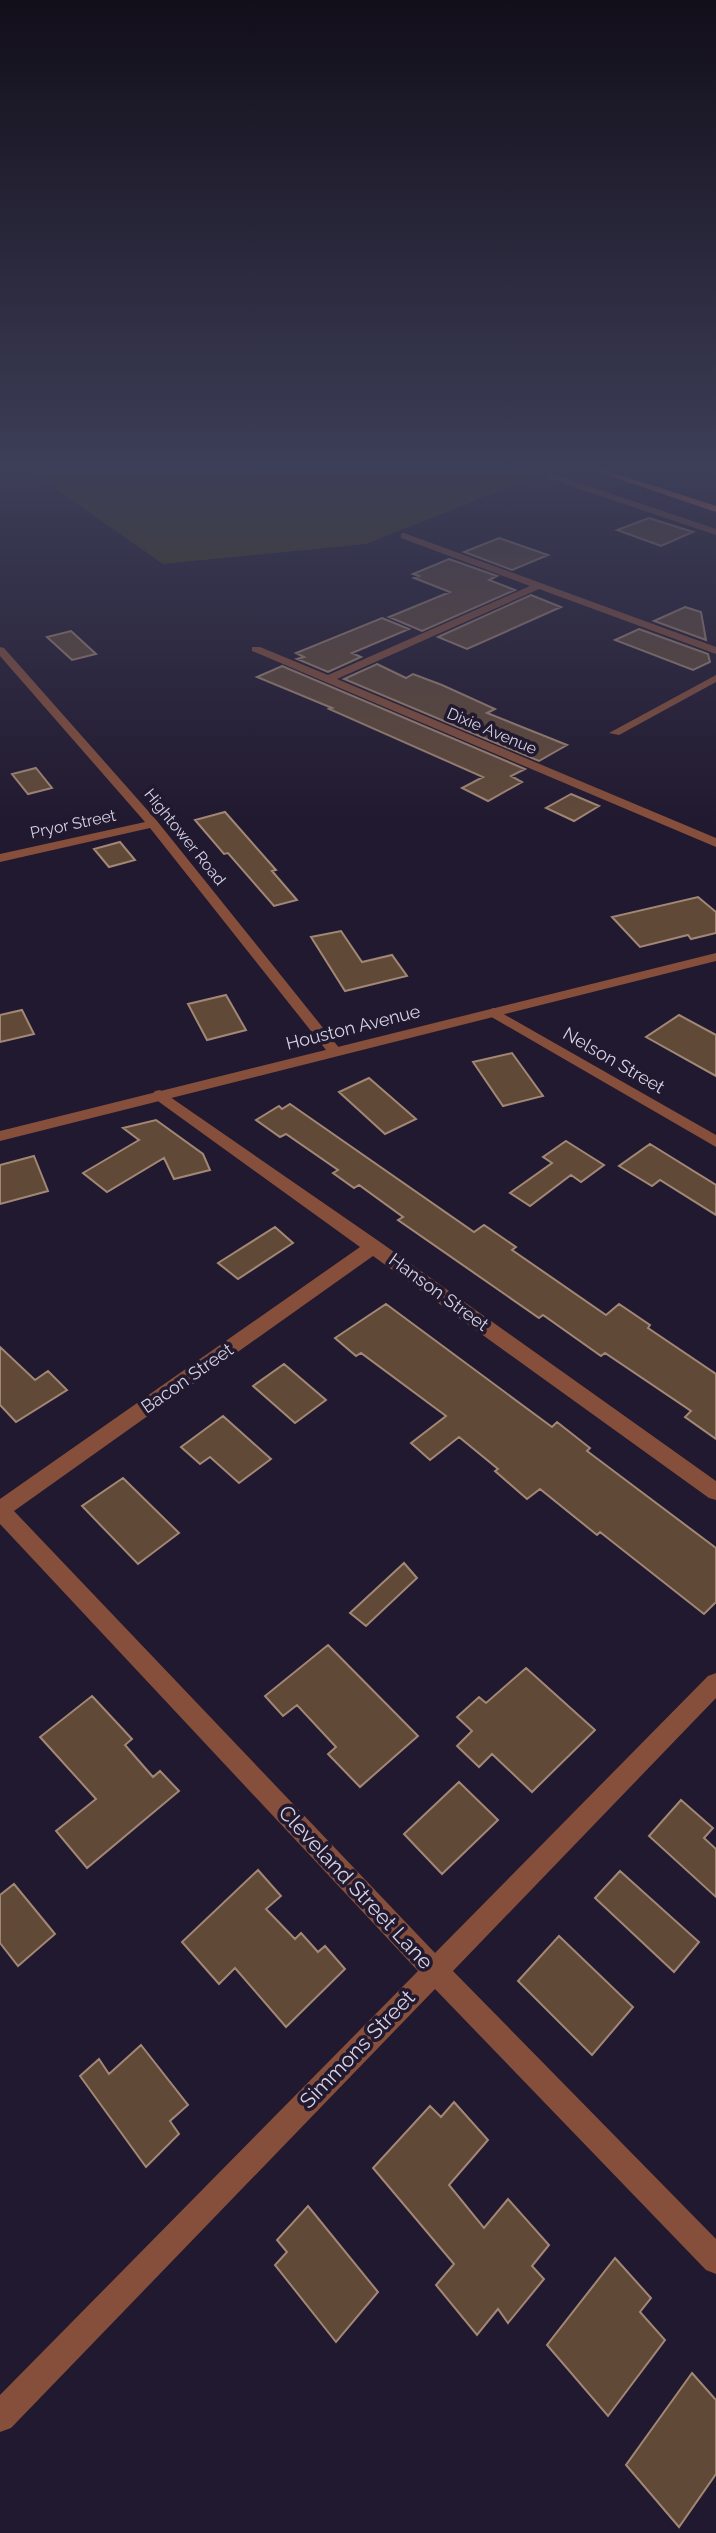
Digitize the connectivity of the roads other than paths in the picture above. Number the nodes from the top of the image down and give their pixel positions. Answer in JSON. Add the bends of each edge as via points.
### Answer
{"nodes":[{"id":1,"x":533,"y":584,"type":"edge"},
{"id":2,"x":538,"y":586,"type":"junction"},
{"id":3,"x":256,"y":649,"type":"dead end"},
{"id":4,"x":0,"y":650,"type":"edge"},
{"id":5,"x":716,"y":651,"type":"edge"},
{"id":6,"x":716,"y":678,"type":"edge"},
{"id":7,"x":329,"y":679,"type":"junction"},
{"id":8,"x":615,"y":733,"type":"dead end"},
{"id":9,"x":153,"y":824,"type":"junction"},
{"id":10,"x":716,"y":843,"type":"edge"},
{"id":11,"x":0,"y":858,"type":"edge"},
{"id":12,"x":716,"y":957,"type":"edge"},
{"id":13,"x":493,"y":1012,"type":"junction"},
{"id":14,"x":335,"y":1052,"type":"junction"},
{"id":15,"x":160,"y":1095,"type":"junction"},
{"id":16,"x":0,"y":1136,"type":"edge"},
{"id":17,"x":716,"y":1142,"type":"edge"},
{"id":18,"x":374,"y":1246,"type":"junction"},
{"id":19,"x":716,"y":1492,"type":"edge"},
{"id":20,"x":0,"y":1510,"type":"edge"},
{"id":21,"x":716,"y":1683,"type":"edge"},
{"id":22,"x":434,"y":1970,"type":"junction"},
{"id":23,"x":716,"y":2260,"type":"edge"},
{"id":24,"x":0,"y":2417,"type":"edge"}],
"edges":[{"from":1,"to":2,"type":"street"},
{"from":2,"to":5,"type":"street"},
{"from":2,"to":7,"type":"street"},
{"from":3,"to":7,"type":"street","name":"Dixie Avenue"},
{"from":4,"to":9,"type":"street","name":"Hightower Road"},
{"from":6,"to":8,"type":"street"},
{"from":7,"to":10,"type":"street","name":"Dixie Avenue"},
{"from":9,"to":11,"type":"street","name":"Pryor Street"},
{"from":9,"to":14,"type":"street","name":"Hightower Road"},
{"from":12,"to":13,"type":"street","name":"Houston Avenue"},
{"from":13,"to":14,"type":"street","name":"Houston Avenue"},
{"from":13,"to":17,"type":"street","name":"Nelson Street"},
{"from":14,"to":15,"type":"street","name":"Houston Avenue"},
{"from":15,"to":16,"type":"street","name":"Houston Avenue"},
{"from":15,"to":18,"type":"street","name":"Hanson Street"},
{"from":18,"to":19,"type":"street","name":"Hanson Street"},
{"from":18,"to":20,"type":"street","name":"Bacon Street"},
{"from":20,"to":22,"type":"street","name":"Cleveland Street Lane"},
{"from":21,"to":22,"type":"street","name":"Simmons Street"},
{"from":22,"to":23,"type":"street","name":"Cleveland Street Lane"},
{"from":22,"to":24,"type":"street","name":"Simmons Street"}]}
